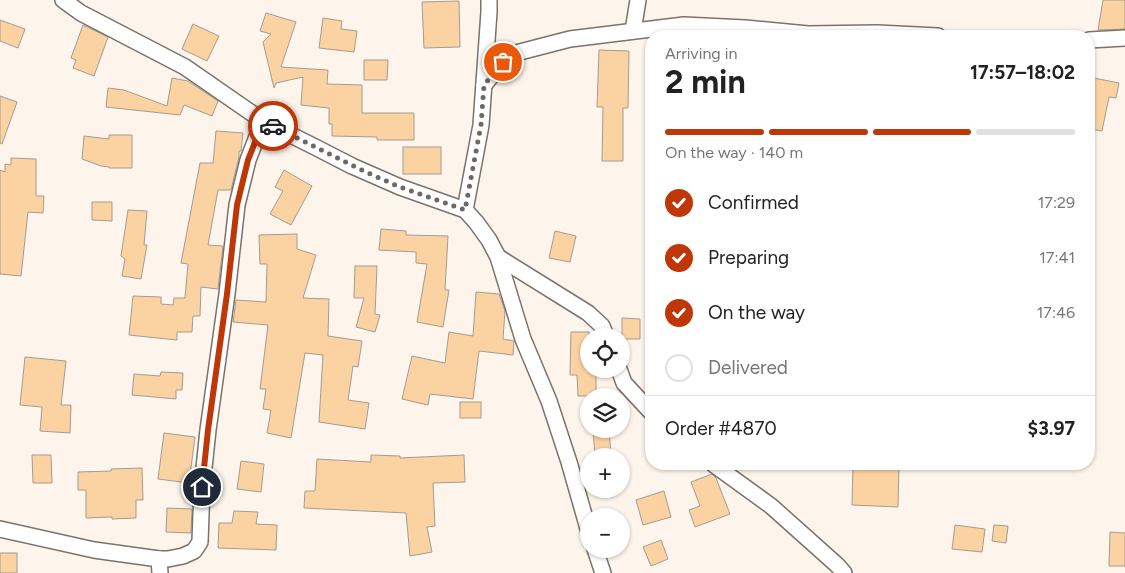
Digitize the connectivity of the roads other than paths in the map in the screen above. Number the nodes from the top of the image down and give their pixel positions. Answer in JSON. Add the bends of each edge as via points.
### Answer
{"nodes":[{"id":1,"x":63,"y":0,"type":"edge"},
{"id":2,"x":489,"y":0,"type":"edge"},
{"id":3,"x":638,"y":0,"type":"edge"},
{"id":4,"x":753,"y":30,"type":"edge"},
{"id":5,"x":634,"y":31,"type":"junction"},
{"id":6,"x":1125,"y":38,"type":"edge"},
{"id":7,"x":1095,"y":40,"type":"edge"},
{"id":8,"x":484,"y":85,"type":"junction"},
{"id":9,"x":263,"y":122,"type":"junction"},
{"id":10,"x":465,"y":210,"type":"junction"},
{"id":11,"x":498,"y":257,"type":"junction"},
{"id":12,"x":603,"y":328,"type":"edge"},
{"id":13,"x":622,"y":378,"type":"edge"},
{"id":14,"x":645,"y":406,"type":"edge"},
{"id":15,"x":721,"y":470,"type":"edge"},
{"id":16,"x":582,"y":508,"type":"edge"},
{"id":17,"x":0,"y":529,"type":"edge"},
{"id":18,"x":598,"y":558,"type":"edge"},
{"id":19,"x":160,"y":566,"type":"edge"},
{"id":20,"x":603,"y":573,"type":"edge"},
{"id":21,"x":844,"y":573,"type":"edge"}],
"edges":[{"from":1,"to":9,"type":"street","via":[[81,13],[185,67]]},
{"from":2,"to":8,"type":"street"},
{"from":3,"to":5,"type":"street"},
{"from":4,"to":5,"type":"street","via":[[684,25]]},
{"from":5,"to":8,"type":"street","via":[[570,39],[516,53],[503,62]]},
{"from":6,"to":7,"type":"street"},
{"from":8,"to":10,"type":"street","via":[[481,125]]},
{"from":9,"to":10,"type":"street","via":[[400,187]]},
{"from":9,"to":19,"type":"street","via":[[248,160],[237,205],[208,430],[200,542],[194,551],[168,559]]},
{"from":10,"to":11,"type":"street"},
{"from":11,"to":12,"type":"street","via":[[595,318]]},
{"from":11,"to":16,"type":"street","via":[[523,339],[549,401]]},
{"from":13,"to":14,"type":"street"},
{"from":15,"to":21,"type":"street","via":[[771,506]]},
{"from":17,"to":19,"type":"street"},
{"from":18,"to":20,"type":"street"}]}
